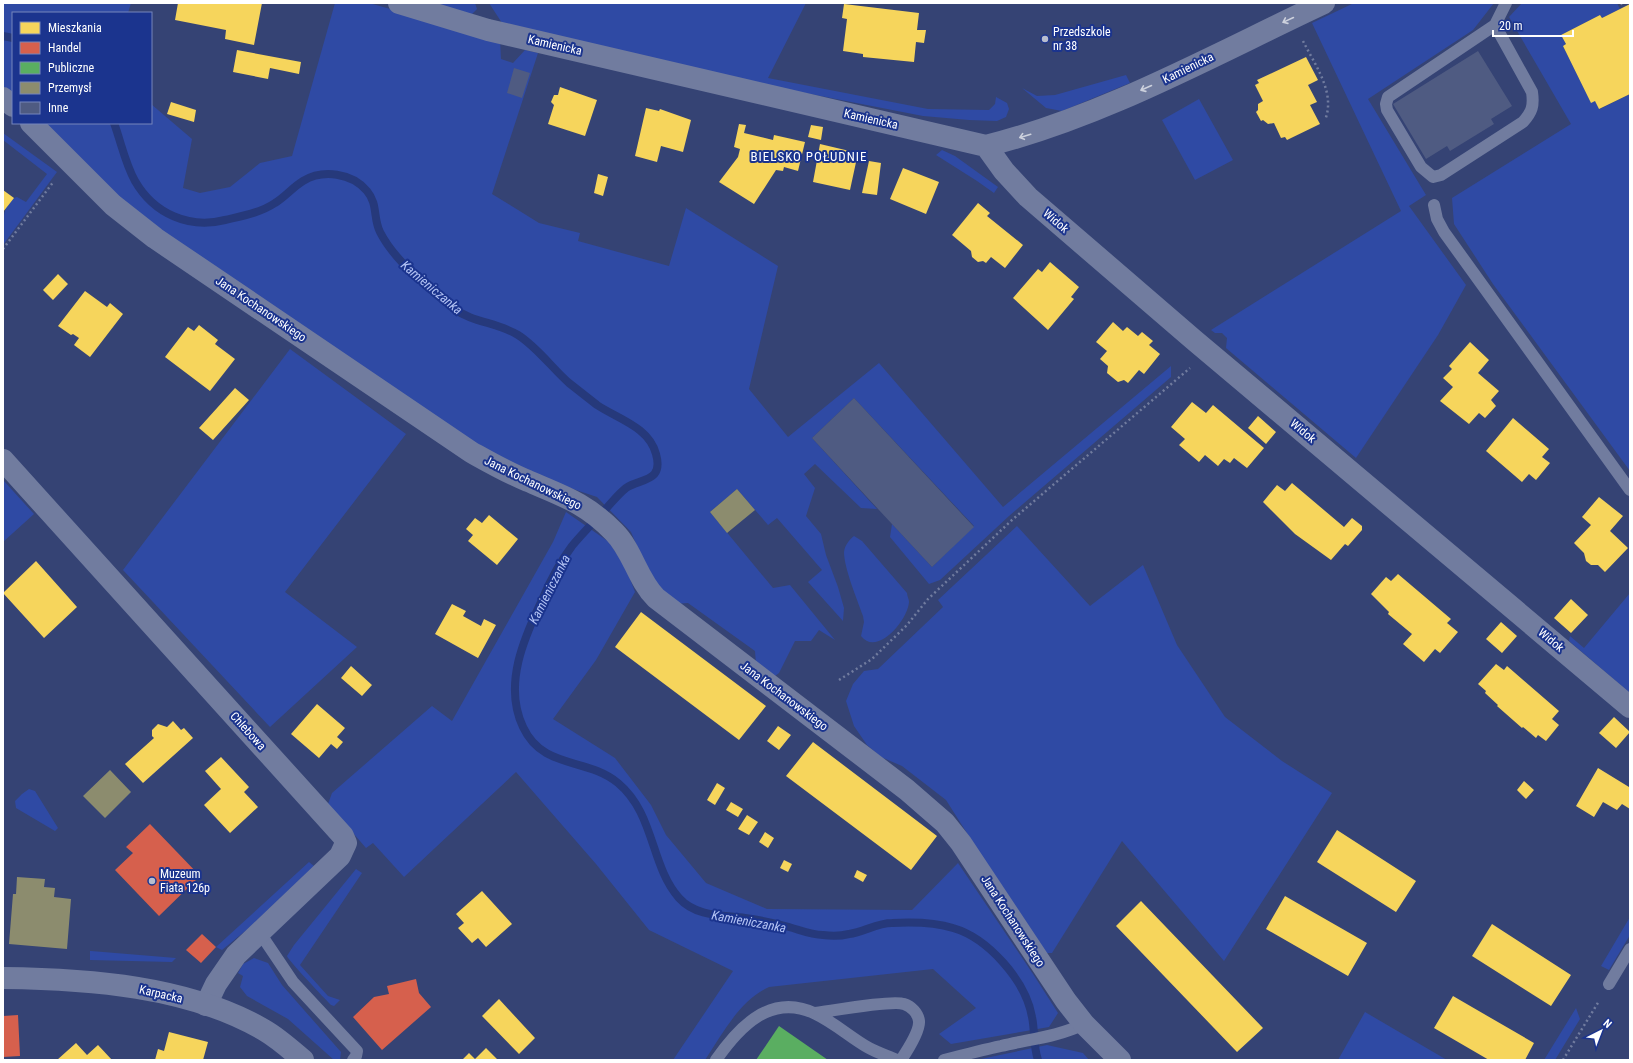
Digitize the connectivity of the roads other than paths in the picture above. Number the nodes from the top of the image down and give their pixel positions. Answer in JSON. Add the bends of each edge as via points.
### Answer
{"nodes":[{"id":1,"x":399,"y":3,"type":"edge"},
{"id":2,"x":1324,"y":3,"type":"edge"},
{"id":3,"x":1506,"y":3,"type":"edge"},
{"id":4,"x":1495,"y":26,"type":"junction"},
{"id":5,"x":3,"y":98,"type":"edge"},
{"id":6,"x":12,"y":105,"type":"edge"},
{"id":7,"x":33,"y":124,"type":"edge"},
{"id":8,"x":986,"y":146,"type":"junction"},
{"id":9,"x":1434,"y":205,"type":"dead end"},
{"id":10,"x":3,"y":460,"type":"edge"},
{"id":11,"x":1630,"y":490,"type":"edge"},
{"id":12,"x":1630,"y":707,"type":"edge"},
{"id":13,"x":260,"y":933,"type":"junction"},
{"id":14,"x":1630,"y":949,"type":"edge"},
{"id":15,"x":3,"y":978,"type":"edge"},
{"id":16,"x":1609,"y":984,"type":"road end"},
{"id":17,"x":206,"y":1005,"type":"junction"},
{"id":18,"x":815,"y":1014,"type":"junction"},
{"id":19,"x":1084,"y":1024,"type":"junction"},
{"id":20,"x":302,"y":1060,"type":"edge"},
{"id":21,"x":353,"y":1060,"type":"edge"},
{"id":22,"x":716,"y":1060,"type":"edge"},
{"id":23,"x":898,"y":1060,"type":"edge"},
{"id":24,"x":902,"y":1060,"type":"edge"},
{"id":25,"x":944,"y":1060,"type":"edge"},
{"id":26,"x":1120,"y":1060,"type":"edge"}],
"edges":[{"from":1,"to":8,"type":"street","name":"Kamienicka","via":[[488,30]]},
{"from":2,"to":8,"type":"street","name":"Kamienicka","one_way":true,"via":[[1086,115],[1019,138]]},
{"from":3,"to":4,"type":"lane"},
{"from":4,"to":4,"type":"lane","via":[[1388,97],[1387,110],[1422,167],[1433,177],[1441,176],[1523,122],[1532,112],[1532,92]]},
{"from":5,"to":6,"type":"street"},
{"from":7,"to":19,"type":"street","name":"Jana Kochanowskiego","via":[[114,205],[155,238],[471,452],[514,475],[584,506],[614,532],[631,555],[642,580],[656,598],[907,790],[945,823],[975,862],[1066,1002]]},
{"from":8,"to":12,"type":"street","name":"Widok","via":[[1028,197]]},
{"from":9,"to":11,"type":"lane","via":[[1444,232]]},
{"from":10,"to":13,"type":"street","name":"Chlebowa","via":[[343,836],[346,843],[340,856]]},
{"from":13,"to":17,"type":"street","name":"Chlebowa","via":[[236,955]]},
{"from":13,"to":21,"type":"lane","via":[[293,982],[357,1051]]},
{"from":14,"to":16,"type":"lane"},
{"from":15,"to":17,"type":"street","name":"Karpacka","via":[[114,985]]},
{"from":17,"to":20,"type":"street","name":"Karpacka","via":[[264,1030]]},
{"from":18,"to":22,"type":"lane","via":[[796,1008],[780,1007],[760,1014],[730,1041]]},
{"from":18,"to":23,"type":"lane","via":[[870,1048]]},
{"from":18,"to":24,"type":"lane","via":[[902,1003],[917,1013],[920,1022]]},
{"from":19,"to":25,"type":"lane","via":[[1045,1038],[1002,1045]]},
{"from":19,"to":26,"type":"street","name":"Jana Kochanowskiego"}]}
